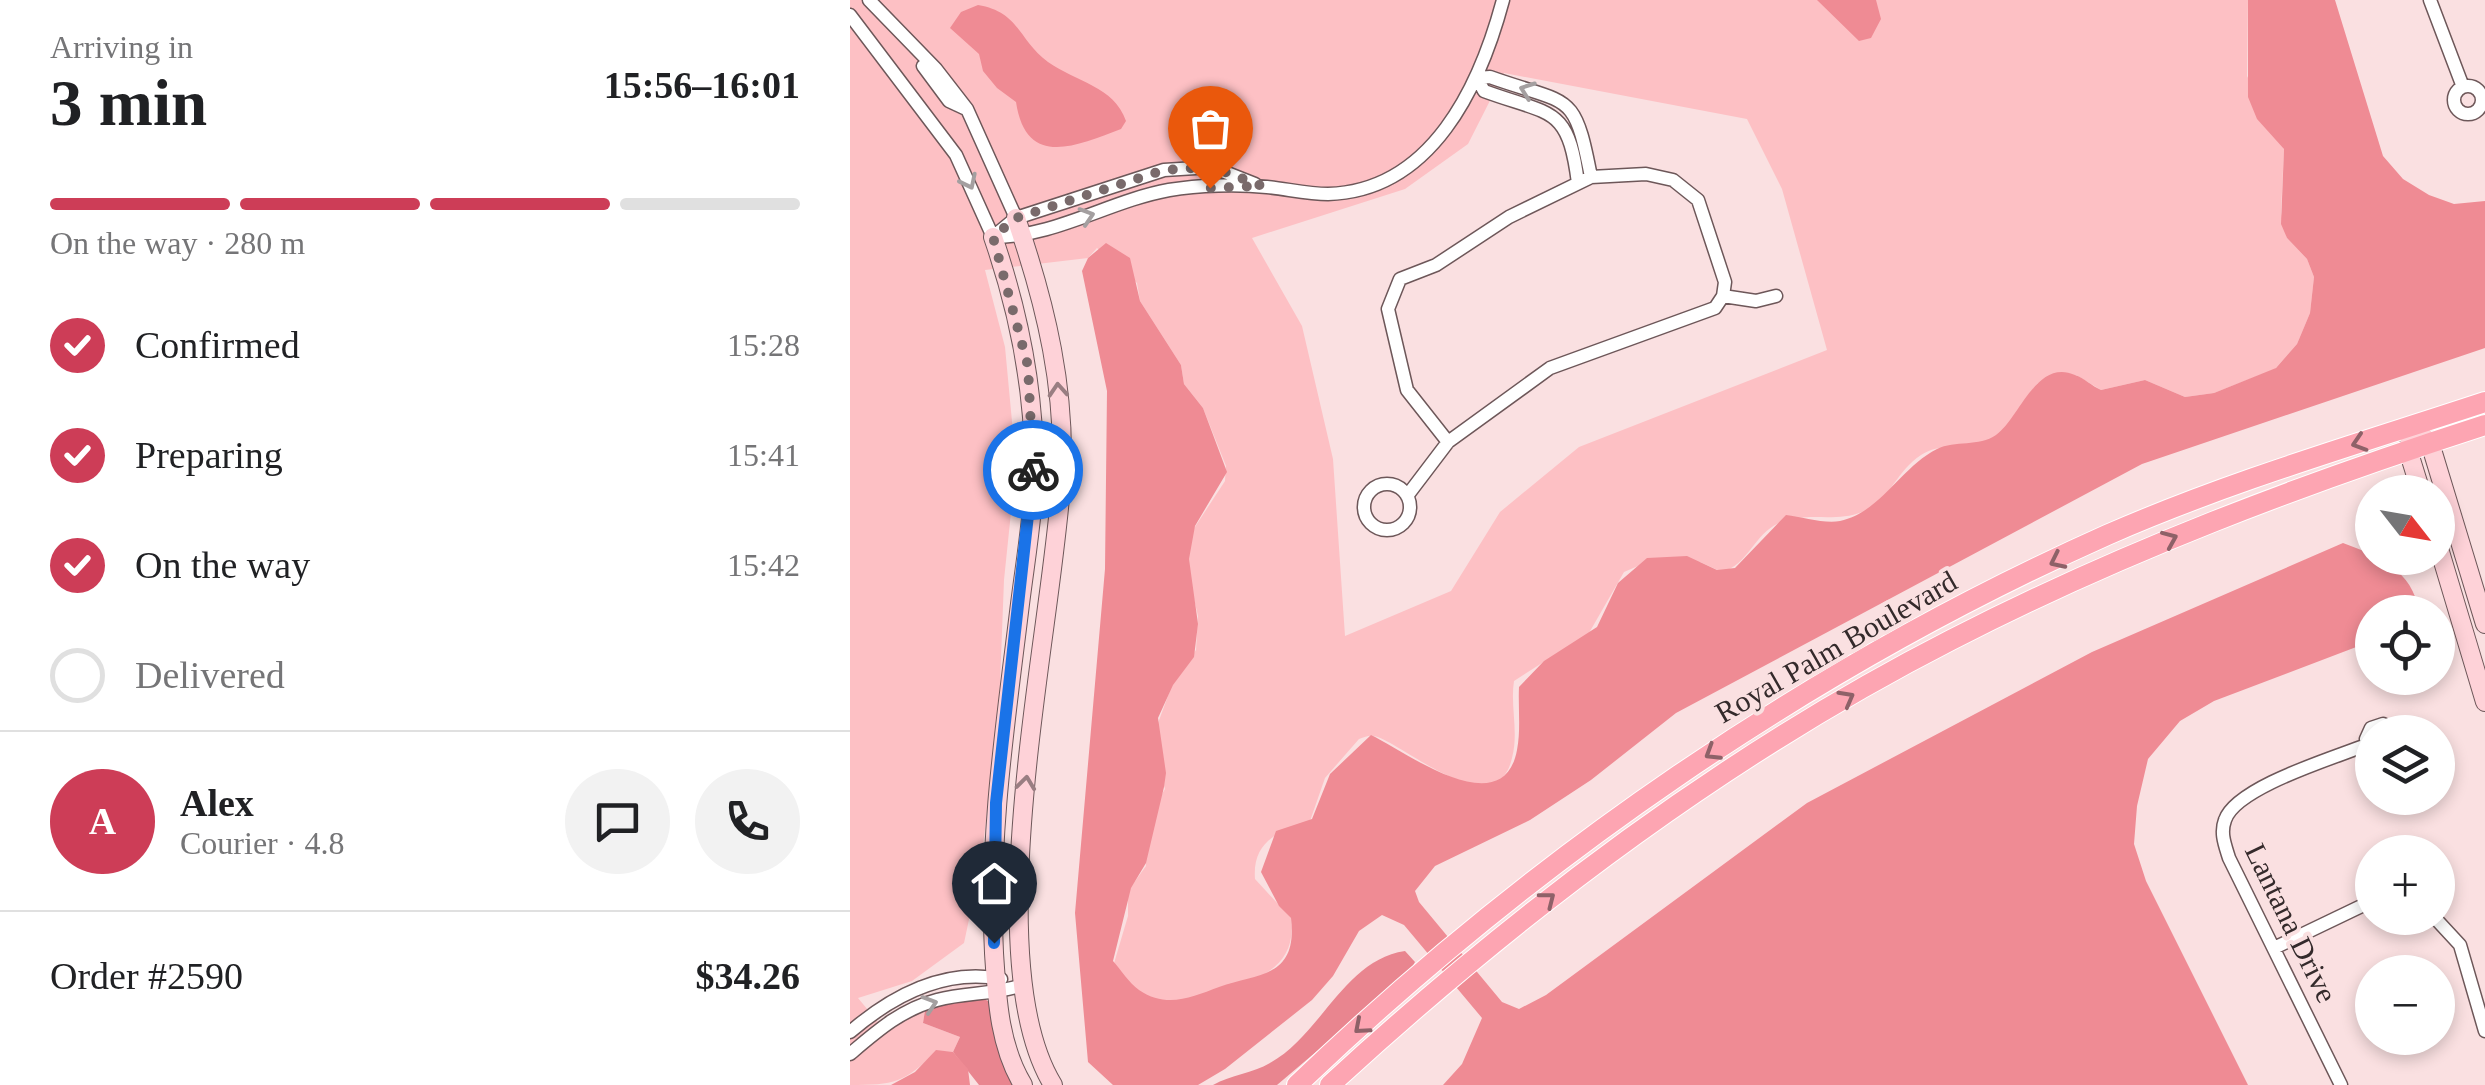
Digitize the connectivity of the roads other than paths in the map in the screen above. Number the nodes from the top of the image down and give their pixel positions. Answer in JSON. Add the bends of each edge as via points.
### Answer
{"nodes":[{"id":1,"x":869,"y":0,"type":"edge"},
{"id":2,"x":1503,"y":0,"type":"edge"},
{"id":3,"x":2430,"y":0,"type":"edge"},
{"id":4,"x":850,"y":16,"type":"edge"},
{"id":5,"x":1477,"y":78,"type":"junction"},
{"id":6,"x":2463,"y":87,"type":"dead end"},
{"id":7,"x":1580,"y":121,"type":"junction"},
{"id":8,"x":1566,"y":128,"type":"junction"},
{"id":9,"x":1584,"y":180,"type":"junction"},
{"id":10,"x":1262,"y":186,"type":"junction"},
{"id":11,"x":1016,"y":218,"type":"junction"},
{"id":12,"x":993,"y":237,"type":"junction"},
{"id":13,"x":1022,"y":237,"type":"junction"},
{"id":14,"x":1723,"y":296,"type":"junction"},
{"id":15,"x":1776,"y":296,"type":"dead end"},
{"id":16,"x":2485,"y":402,"type":"edge"},
{"id":17,"x":2485,"y":425,"type":"edge"},
{"id":18,"x":2412,"y":426,"type":"junction"},
{"id":19,"x":1448,"y":442,"type":"junction"},
{"id":20,"x":2430,"y":443,"type":"junction"},
{"id":21,"x":2408,"y":450,"type":"junction"},
{"id":22,"x":2416,"y":475,"type":"edge"},
{"id":23,"x":1407,"y":496,"type":"dead end"},
{"id":24,"x":2447,"y":575,"type":"edge"},
{"id":25,"x":2485,"y":624,"type":"edge"},
{"id":26,"x":2485,"y":702,"type":"edge"},
{"id":27,"x":2355,"y":755,"type":"edge"},
{"id":28,"x":2355,"y":909,"type":"edge"},
{"id":29,"x":2451,"y":935,"type":"edge"},
{"id":30,"x":2274,"y":948,"type":"junction"},
{"id":31,"x":1466,"y":951,"type":"junction"},
{"id":32,"x":1023,"y":984,"type":"junction"},
{"id":33,"x":997,"y":985,"type":"junction"},
{"id":34,"x":2485,"y":1031,"type":"edge"},
{"id":35,"x":850,"y":1032,"type":"edge"},
{"id":36,"x":850,"y":1054,"type":"edge"},
{"id":37,"x":1023,"y":1085,"type":"edge"},
{"id":38,"x":1053,"y":1085,"type":"edge"},
{"id":39,"x":1297,"y":1085,"type":"edge"},
{"id":40,"x":1330,"y":1085,"type":"edge"},
{"id":41,"x":2341,"y":1085,"type":"edge"}],
"edges":[{"from":1,"to":11,"type":"street","via":[[949,101],[967,109]]},
{"from":2,"to":5,"type":"street"},
{"from":3,"to":6,"type":"street"},
{"from":4,"to":12,"type":"street","one_way":true,"via":[[934,112]]},
{"from":7,"to":5,"type":"street","one_way":true,"via":[[1569,105]]},
{"from":5,"to":8,"type":"street","via":[[1484,91],[1560,118]]},
{"from":5,"to":10,"type":"street","via":[[1431,149],[1401,171],[1364,188],[1328,194]]},
{"from":7,"to":8,"type":"street"},
{"from":7,"to":9,"type":"street"},
{"from":8,"to":9,"type":"street"},
{"from":9,"to":14,"type":"street","via":[[1646,174],[1672,180],[1698,200],[1725,282]]},
{"from":9,"to":19,"type":"street","via":[[1400,279],[1390,293],[1407,390]]},
{"from":10,"to":11,"type":"street","via":[[1212,167],[1164,170]]},
{"from":13,"to":10,"type":"street","one_way":true,"via":[[1168,190]]},
{"from":11,"to":12,"type":"street"},
{"from":11,"to":13,"type":"street"},
{"from":12,"to":13,"type":"street"},
{"from":12,"to":33,"type":"street","via":[[1028,366],[1034,485],[996,803]]},
{"from":32,"to":13,"type":"street","one_way":true,"via":[[1024,800],[1062,482],[1056,363]]},
{"from":14,"to":15,"type":"street"},
{"from":14,"to":19,"type":"street","via":[[1715,308],[1550,368]]},
{"from":16,"to":18,"type":"main road","name":"Royal Palm Boulevard"},
{"from":17,"to":20,"type":"main road","name":"Royal Palm Boulevard"},
{"from":18,"to":20,"type":"street"},
{"from":18,"to":21,"type":"street"},
{"from":18,"to":31,"type":"main road","name":"Royal Palm Boulevard","one_way":true,"via":[[2242,481],[2106,536],[1851,669],[1688,768],[1520,891]]},
{"from":19,"to":23,"type":"street"},
{"from":20,"to":21,"type":"main road","name":"Royal Palm Boulevard"},
{"from":20,"to":25,"type":"street"},
{"from":21,"to":22,"type":"street"},
{"from":31,"to":21,"type":"main road","name":"Royal Palm Boulevard","one_way":true,"via":[[1831,707],[1947,642],[2225,516]]},
{"from":24,"to":26,"type":"street"},
{"from":27,"to":30,"type":"street","name":"Lantana Drive","via":[[2245,795],[2224,821],[2229,858]]},
{"from":28,"to":30,"type":"street"},
{"from":29,"to":34,"type":"street","via":[[2460,945]]},
{"from":30,"to":41,"type":"street","name":"Lantana Drive"},
{"from":31,"to":39,"type":"main road","name":"Royal Palm Boulevard","one_way":true,"via":[[1426,971]]},
{"from":31,"to":40,"type":"main road","name":"Royal Palm Boulevard","via":[[1437,990]]},
{"from":32,"to":33,"type":"street"},
{"from":32,"to":38,"type":"street","via":[[1036,1051]]},
{"from":33,"to":35,"type":"street","via":[[935,982],[886,1002]]},
{"from":36,"to":33,"type":"street","one_way":true,"via":[[894,1017]]},
{"from":33,"to":37,"type":"street","via":[[1008,1054]]}]}
